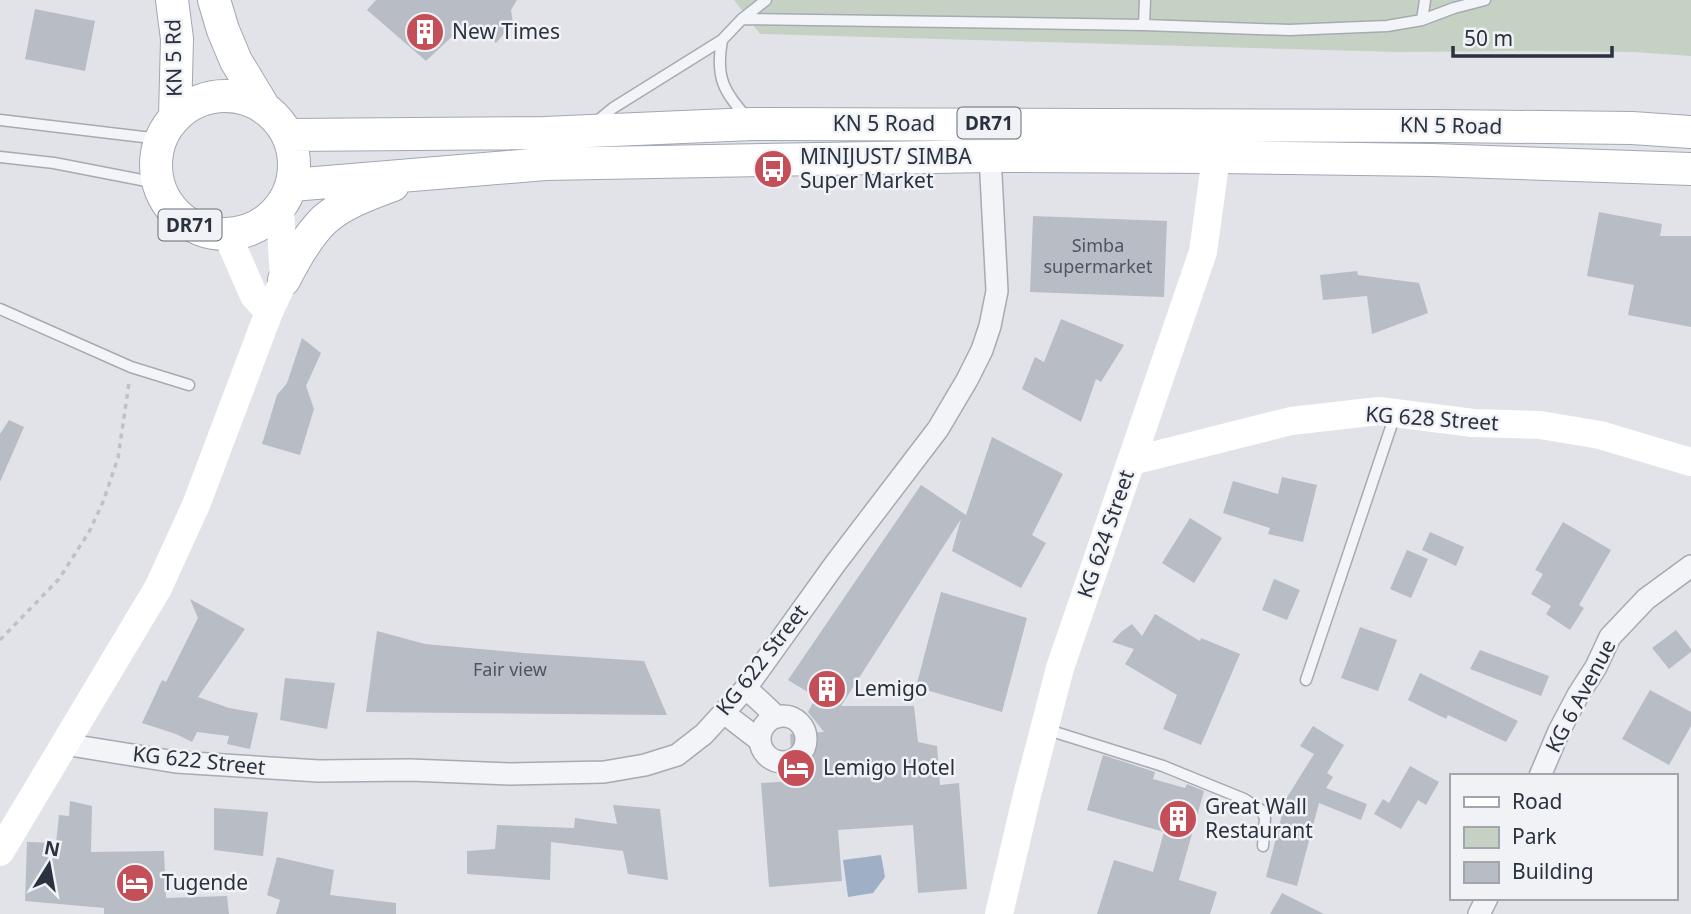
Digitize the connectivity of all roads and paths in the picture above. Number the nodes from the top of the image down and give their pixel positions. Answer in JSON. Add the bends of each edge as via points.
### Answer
{"nodes":[{"id":1,"x":172,"y":0,"type":"edge"},
{"id":2,"x":214,"y":0,"type":"edge"},
{"id":3,"x":766,"y":0,"type":"edge"},
{"id":4,"x":1145,"y":0,"type":"edge"},
{"id":5,"x":1425,"y":0,"type":"edge"},
{"id":6,"x":1485,"y":0,"type":"edge"},
{"id":7,"x":742,"y":19,"type":"junction"},
{"id":8,"x":1422,"y":20,"type":"junction"},
{"id":9,"x":1144,"y":24,"type":"junction"},
{"id":10,"x":722,"y":40,"type":"junction"},
{"id":11,"x":265,"y":109,"type":"junction"},
{"id":12,"x":0,"y":120,"type":"edge"},
{"id":13,"x":752,"y":124,"type":"junction"},
{"id":14,"x":167,"y":128,"type":"junction"},
{"id":15,"x":584,"y":131,"type":"junction"},
{"id":16,"x":1691,"y":132,"type":"edge"},
{"id":17,"x":288,"y":135,"type":"junction"},
{"id":18,"x":545,"y":148,"type":"junction"},
{"id":19,"x":990,"y":156,"type":"junction"},
{"id":20,"x":0,"y":157,"type":"edge"},
{"id":21,"x":1216,"y":157,"type":"junction"},
{"id":22,"x":1691,"y":169,"type":"edge"},
{"id":23,"x":427,"y":173,"type":"junction"},
{"id":24,"x":157,"y":183,"type":"junction"},
{"id":25,"x":286,"y":196,"type":"junction"},
{"id":26,"x":227,"y":234,"type":"junction"},
{"id":27,"x":284,"y":279,"type":"junction"},
{"id":28,"x":0,"y":309,"type":"edge"},
{"id":29,"x":269,"y":312,"type":"junction"},
{"id":30,"x":131,"y":367,"type":"junction"},
{"id":31,"x":189,"y":385,"type":"dead end"},
{"id":32,"x":1396,"y":412,"type":"junction"},
{"id":33,"x":1132,"y":461,"type":"junction"},
{"id":34,"x":1691,"y":462,"type":"edge"},
{"id":35,"x":1691,"y":566,"type":"edge"},
{"id":36,"x":0,"y":640,"type":"edge"},
{"id":37,"x":1306,"y":680,"type":"dead end"},
{"id":38,"x":746,"y":688,"type":"junction"},
{"id":39,"x":724,"y":713,"type":"junction"},
{"id":40,"x":777,"y":717,"type":"junction"},
{"id":41,"x":1045,"y":729,"type":"junction"},
{"id":42,"x":759,"y":740,"type":"junction"},
{"id":43,"x":64,"y":744,"type":"junction"},
{"id":44,"x":1541,"y":774,"type":"edge"},
{"id":45,"x":1263,"y":846,"type":"dead end"},
{"id":46,"x":0,"y":852,"type":"edge"},
{"id":47,"x":999,"y":914,"type":"edge"}],
"edges":[{"from":1,"to":14,"type":"main road","name":"KN 5 Rd","number":"DR71","via":[[177,39]]},
{"from":2,"to":11,"type":"main road","via":[[236,61]]},
{"from":3,"to":7,"type":"lane"},
{"from":4,"to":9,"type":"lane"},
{"from":5,"to":8,"type":"lane"},
{"from":6,"to":8,"type":"lane"},
{"from":7,"to":9,"type":"lane"},
{"from":7,"to":10,"type":"lane"},
{"from":8,"to":9,"type":"lane","via":[[1289,30]]},
{"from":10,"to":13,"type":"lane","via":[[720,77]]},
{"from":10,"to":15,"type":"lane"},
{"from":11,"to":14,"type":"main road","via":[[250,101],[218,96],[187,107]]},
{"from":11,"to":17,"type":"main road"},
{"from":12,"to":14,"type":"lane"},
{"from":13,"to":15,"type":"main road","name":"KN 5 Road","number":"DR71"},
{"from":13,"to":16,"type":"main road","name":"KN 5 Road","number":"DR71","via":[[1441,125]]},
{"from":14,"to":24,"type":"main road","number":"DR71","via":[[156,154]]},
{"from":15,"to":18,"type":"main road","name":"KN 5 Road","number":"DR71"},
{"from":17,"to":18,"type":"main road","name":"KN 5 Road","number":"DR71"},
{"from":17,"to":25,"type":"main road","via":[[295,168]]},
{"from":18,"to":19,"type":"main road","name":"KN 5 Road","number":"DR71"},
{"from":18,"to":23,"type":"main road","name":"KN 5 Road","number":"DR71"},
{"from":19,"to":21,"type":"main road","name":"KN 5 Road","number":"DR71"},
{"from":19,"to":38,"type":"street","name":"KG 622 Street","via":[[997,290],[982,350],[938,429]]},
{"from":20,"to":24,"type":"lane"},
{"from":21,"to":22,"type":"main road","name":"KN 5 Road","number":"DR71"},
{"from":21,"to":33,"type":"main road","name":"KG 624 Street","via":[[1203,252]]},
{"from":23,"to":25,"type":"main road","name":"KN 5 Road","number":"DR71"},
{"from":23,"to":27,"type":"main road","via":[[371,193],[324,220]]},
{"from":24,"to":26,"type":"main road","number":"DR71","via":[[174,213],[188,224]]},
{"from":25,"to":26,"type":"main road","number":"DR71","via":[[270,218],[254,228]]},
{"from":25,"to":27,"type":"main road"},
{"from":26,"to":29,"type":"main road","via":[[254,296]]},
{"from":27,"to":29,"type":"main road"},
{"from":28,"to":30,"type":"lane"},
{"from":29,"to":43,"type":"main road","via":[[196,505],[158,588]]},
{"from":30,"to":31,"type":"lane"},
{"from":30,"to":36,"type":"path","via":[[118,458],[89,532],[59,579]]},
{"from":32,"to":33,"type":"main road","name":"KG 628 Street","via":[[1291,421]]},
{"from":32,"to":34,"type":"main road","name":"KG 628 Street","via":[[1600,435]]},
{"from":32,"to":37,"type":"lane"},
{"from":33,"to":41,"type":"main road","name":"KG 624 Street","via":[[1060,668]]},
{"from":35,"to":44,"type":"street","name":"KG 6 Avenue","via":[[1646,599],[1610,637]]},
{"from":38,"to":39,"type":"street","name":"KG 622 Street"},
{"from":38,"to":40,"type":"street"},
{"from":39,"to":42,"type":"street"},
{"from":39,"to":43,"type":"street","name":"KG 622 Street","via":[[677,755],[604,772],[232,767]]},
{"from":40,"to":42,"type":"street","via":[[764,725]]},
{"from":40,"to":42,"type":"street","via":[[799,722],[806,735],[804,750],[793,761],[777,762],[764,754]]},
{"from":41,"to":45,"type":"lane","via":[[1163,766],[1244,799],[1265,818]]},
{"from":41,"to":47,"type":"main road","name":"KG 624 Street"},
{"from":43,"to":46,"type":"main road"}]}
